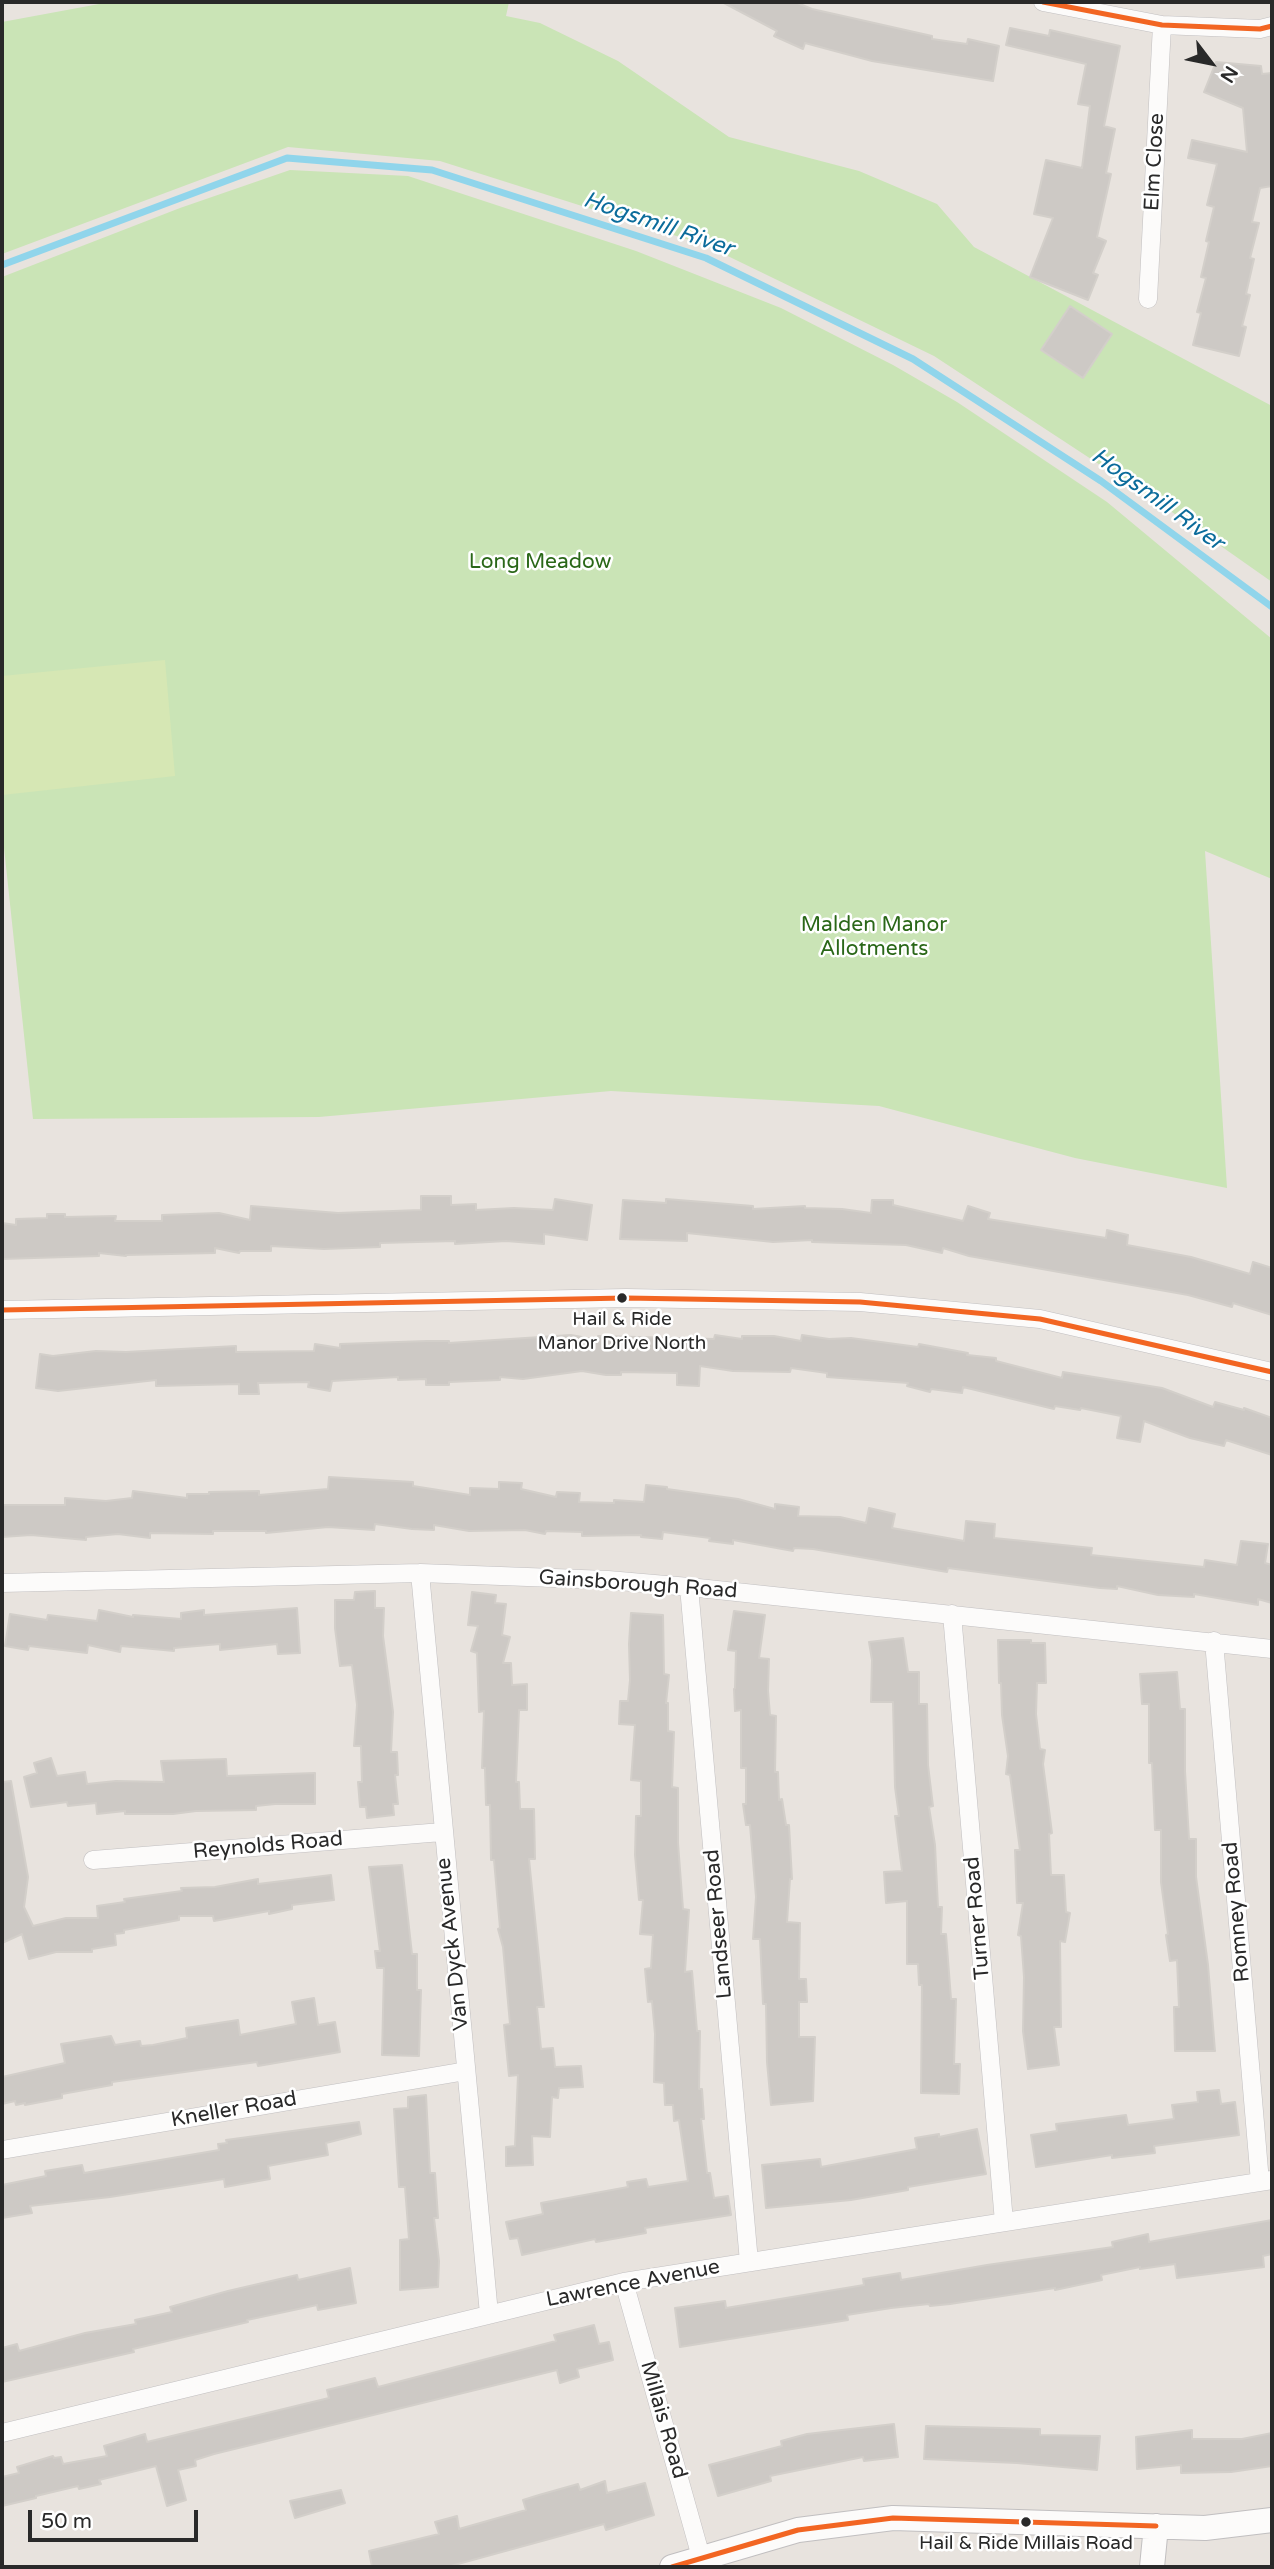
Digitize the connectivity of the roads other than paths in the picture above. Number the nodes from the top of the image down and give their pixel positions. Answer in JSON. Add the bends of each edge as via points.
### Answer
{"nodes":[{"id":1,"x":1043,"y":2,"type":"edge"},
{"id":2,"x":1162,"y":25,"type":"junction"},
{"id":3,"x":1272,"y":26,"type":"edge"},
{"id":4,"x":1148,"y":299,"type":"dead end"},
{"id":5,"x":2,"y":1310,"type":"edge"},
{"id":6,"x":1272,"y":1373,"type":"edge"},
{"id":7,"x":420,"y":1573,"type":"junction"},
{"id":8,"x":2,"y":1583,"type":"edge"},
{"id":9,"x":690,"y":1587,"type":"junction"},
{"id":10,"x":952,"y":1614,"type":"junction"},
{"id":11,"x":1214,"y":1641,"type":"junction"},
{"id":12,"x":1272,"y":1649,"type":"edge"},
{"id":13,"x":442,"y":1832,"type":"junction"},
{"id":14,"x":93,"y":1860,"type":"dead end"},
{"id":15,"x":466,"y":2071,"type":"junction"},
{"id":16,"x":2,"y":2150,"type":"edge"},
{"id":17,"x":1266,"y":2181,"type":"edge"},
{"id":18,"x":1004,"y":2222,"type":"junction"},
{"id":19,"x":748,"y":2262,"type":"junction"},
{"id":20,"x":624,"y":2282,"type":"junction"},
{"id":21,"x":489,"y":2314,"type":"junction"},
{"id":22,"x":2,"y":2433,"type":"edge"},
{"id":23,"x":1272,"y":2520,"type":"edge"},
{"id":24,"x":1156,"y":2526,"type":"junction"},
{"id":25,"x":701,"y":2557,"type":"junction"},
{"id":26,"x":672,"y":2567,"type":"edge"},
{"id":27,"x":1152,"y":2567,"type":"edge"}],
"edges":[{"from":1,"to":2,"type":"street"},
{"from":2,"to":3,"type":"street"},
{"from":2,"to":4,"type":"street","name":"Elm Close"},
{"from":5,"to":6,"type":"street","via":[[626,1298],[860,1302],[1040,1319]]},
{"from":7,"to":8,"type":"street","name":"Gainsborough Road"},
{"from":7,"to":9,"type":"street","name":"Gainsborough Road"},
{"from":7,"to":13,"type":"street","name":"Van Dyck Avenue"},
{"from":9,"to":10,"type":"street","name":"Gainsborough Road"},
{"from":9,"to":19,"type":"street","name":"Landseer Road"},
{"from":10,"to":11,"type":"street","name":"Gainsborough Road"},
{"from":10,"to":18,"type":"street","name":"Turner Road"},
{"from":11,"to":12,"type":"street","name":"Gainsborough Road"},
{"from":11,"to":17,"type":"street","name":"Romney Road"},
{"from":13,"to":14,"type":"street","name":"Reynolds Road"},
{"from":13,"to":15,"type":"street","name":"Van Dyck Avenue"},
{"from":15,"to":16,"type":"street","name":"Kneller Road"},
{"from":15,"to":21,"type":"street","name":"Van Dyck Avenue"},
{"from":17,"to":18,"type":"street","name":"Lawrence Avenue"},
{"from":18,"to":19,"type":"street","name":"Lawrence Avenue"},
{"from":19,"to":20,"type":"street","name":"Lawrence Avenue"},
{"from":20,"to":21,"type":"street","name":"Lawrence Avenue"},
{"from":20,"to":25,"type":"street","name":"Millais Road"},
{"from":21,"to":22,"type":"street","name":"Lawrence Avenue"},
{"from":23,"to":24,"type":"street","via":[[1205,2528]]},
{"from":24,"to":25,"type":"street","via":[[893,2518],[798,2530]]},
{"from":24,"to":27,"type":"street"},
{"from":25,"to":26,"type":"street"}]}
